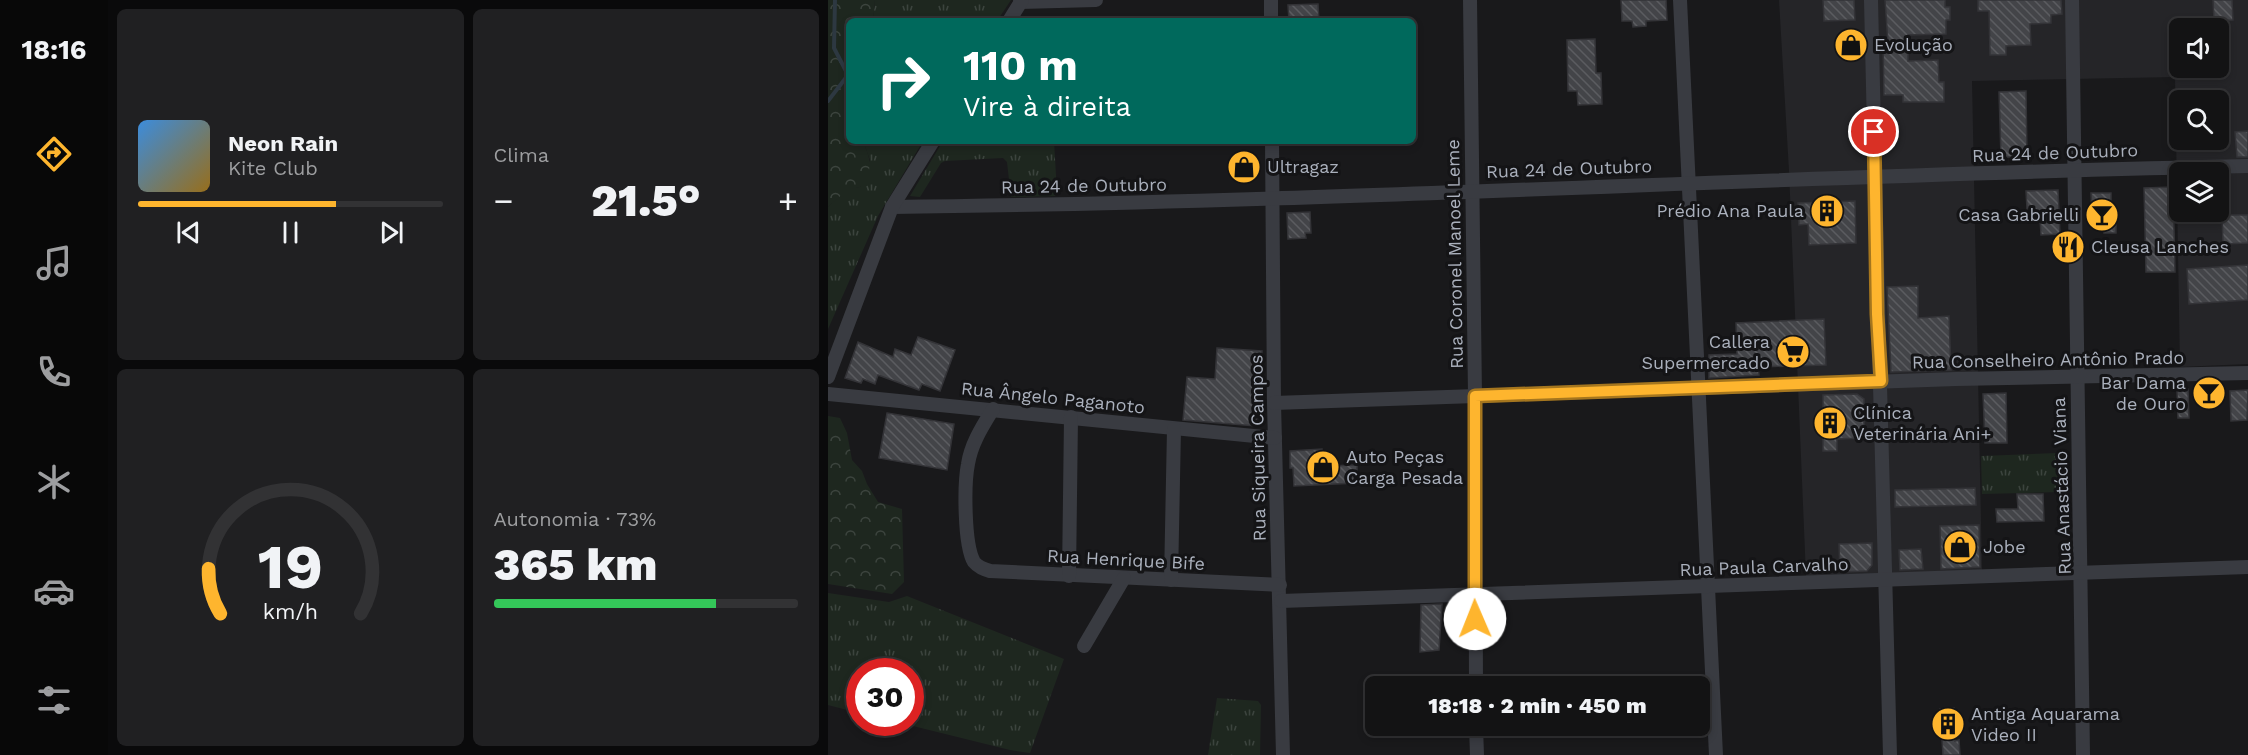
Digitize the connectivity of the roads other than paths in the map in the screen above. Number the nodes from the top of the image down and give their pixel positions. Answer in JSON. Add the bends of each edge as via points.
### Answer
{"nodes":[{"id":1,"x":1096,"y":0,"type":"edge"},
{"id":2,"x":1271,"y":0,"type":"edge"},
{"id":3,"x":1470,"y":0,"type":"edge"},
{"id":4,"x":1680,"y":0,"type":"edge"},
{"id":5,"x":1871,"y":0,"type":"edge"},
{"id":6,"x":2072,"y":0,"type":"edge"},
{"id":7,"x":1021,"y":1,"type":"edge"},
{"id":8,"x":1011,"y":18,"type":"edge"},
{"id":9,"x":1271,"y":18,"type":"edge"},
{"id":10,"x":931,"y":144,"type":"edge"},
{"id":11,"x":1272,"y":144,"type":"edge"},
{"id":12,"x":2248,"y":166,"type":"edge"},
{"id":13,"x":2074,"y":170,"type":"junction"},
{"id":14,"x":1875,"y":176,"type":"junction"},
{"id":15,"x":1690,"y":182,"type":"junction"},
{"id":16,"x":1472,"y":191,"type":"junction"},
{"id":17,"x":1272,"y":199,"type":"junction"},
{"id":18,"x":892,"y":207,"type":"junction"},
{"id":19,"x":2248,"y":373,"type":"edge"},
{"id":20,"x":828,"y":377,"type":"edge"},
{"id":21,"x":2077,"y":378,"type":"junction"},
{"id":22,"x":1881,"y":381,"type":"junction"},
{"id":23,"x":1698,"y":388,"type":"junction"},
{"id":24,"x":828,"y":394,"type":"edge"},
{"id":25,"x":1475,"y":396,"type":"junction"},
{"id":26,"x":1274,"y":403,"type":"junction"},
{"id":27,"x":993,"y":409,"type":"junction"},
{"id":28,"x":1071,"y":417,"type":"junction"},
{"id":29,"x":1174,"y":429,"type":"junction"},
{"id":30,"x":1275,"y":438,"type":"junction"},
{"id":31,"x":2248,"y":567,"type":"edge"},
{"id":32,"x":2082,"y":574,"type":"junction"},
{"id":33,"x":1069,"y":576,"type":"junction"},
{"id":34,"x":1124,"y":578,"type":"junction"},
{"id":35,"x":1171,"y":580,"type":"junction"},
{"id":36,"x":1885,"y":581,"type":"junction"},
{"id":37,"x":1280,"y":585,"type":"junction"},
{"id":38,"x":1709,"y":586,"type":"junction"},
{"id":39,"x":1475,"y":596,"type":"junction"},
{"id":40,"x":1281,"y":602,"type":"junction"},
{"id":41,"x":1084,"y":646,"type":"dead end"},
{"id":42,"x":1476,"y":676,"type":"edge"},
{"id":43,"x":1476,"y":736,"type":"edge"},
{"id":44,"x":1283,"y":755,"type":"edge"},
{"id":45,"x":1477,"y":755,"type":"edge"},
{"id":46,"x":1716,"y":755,"type":"edge"},
{"id":47,"x":1890,"y":755,"type":"edge"},
{"id":48,"x":2084,"y":755,"type":"edge"}],
"edges":[{"from":1,"to":7,"type":"street"},
{"from":2,"to":9,"type":"street"},
{"from":3,"to":16,"type":"street","name":"Rua Coronel Manoel Leme"},
{"from":4,"to":15,"type":"street"},
{"from":5,"to":14,"type":"street"},
{"from":6,"to":13,"type":"street","name":"Rua Anastácio Viana"},
{"from":7,"to":8,"type":"street"},
{"from":10,"to":18,"type":"street"},
{"from":11,"to":17,"type":"street","name":"Rua Siqueira Campos"},
{"from":12,"to":13,"type":"street","name":"Rua 24 de Outubro"},
{"from":13,"to":14,"type":"street","name":"Rua 24 de Outubro"},
{"from":13,"to":21,"type":"street","name":"Rua Anastácio Viana"},
{"from":14,"to":15,"type":"street","name":"Rua 24 de Outubro"},
{"from":14,"to":22,"type":"street"},
{"from":15,"to":16,"type":"street","name":"Rua 24 de Outubro"},
{"from":15,"to":23,"type":"street"},
{"from":16,"to":17,"type":"street","name":"Rua 24 de Outubro"},
{"from":16,"to":25,"type":"street","name":"Rua Coronel Manoel Leme"},
{"from":17,"to":18,"type":"street","name":"Rua 24 de Outubro"},
{"from":17,"to":26,"type":"street","name":"Rua Siqueira Campos"},
{"from":18,"to":20,"type":"street"},
{"from":19,"to":21,"type":"street","name":"Rua Conselheiro Antônio Prado"},
{"from":21,"to":22,"type":"street","name":"Rua Conselheiro Antônio Prado"},
{"from":21,"to":32,"type":"street","name":"Rua Anastácio Viana"},
{"from":22,"to":23,"type":"street","name":"Rua Conselheiro Antônio Prado"},
{"from":22,"to":36,"type":"street"},
{"from":23,"to":25,"type":"street","name":"Rua Conselheiro Antônio Prado"},
{"from":23,"to":38,"type":"street"},
{"from":24,"to":27,"type":"street","name":"Rua Ângelo Paganoto"},
{"from":25,"to":26,"type":"street","name":"Rua Conselheiro Antônio Prado"},
{"from":25,"to":39,"type":"street","name":"Rua Coronel Manoel Leme"},
{"from":26,"to":30,"type":"street","name":"Rua Siqueira Campos"},
{"from":27,"to":28,"type":"street","name":"Rua Ângelo Paganoto"},
{"from":27,"to":33,"type":"street","name":"Rua Henrique Bife","via":[[976,438],[968,464],[968,535],[974,561],[990,572]]},
{"from":28,"to":29,"type":"street","name":"Rua Ângelo Paganoto"},
{"from":28,"to":33,"type":"street"},
{"from":29,"to":30,"type":"street","name":"Rua Ângelo Paganoto"},
{"from":29,"to":35,"type":"street"},
{"from":30,"to":37,"type":"street","name":"Rua Siqueira Campos"},
{"from":31,"to":32,"type":"street","name":"Rua Paula Carvalho"},
{"from":32,"to":36,"type":"street","name":"Rua Paula Carvalho"},
{"from":32,"to":48,"type":"street","name":"Rua Anastácio Viana"},
{"from":33,"to":34,"type":"street","name":"Rua Henrique Bife"},
{"from":34,"to":35,"type":"street","name":"Rua Henrique Bife"},
{"from":34,"to":41,"type":"street"},
{"from":35,"to":37,"type":"street","name":"Rua Henrique Bife"},
{"from":36,"to":38,"type":"street","name":"Rua Paula Carvalho"},
{"from":36,"to":47,"type":"street"},
{"from":37,"to":40,"type":"street","name":"Rua Siqueira Campos"},
{"from":38,"to":39,"type":"street","name":"Rua Paula Carvalho"},
{"from":38,"to":46,"type":"street"},
{"from":39,"to":40,"type":"street","name":"Rua Paula Carvalho"},
{"from":39,"to":42,"type":"street","name":"Rua Coronel Manoel Leme"},
{"from":40,"to":44,"type":"street","name":"Rua Siqueira Campos"},
{"from":43,"to":45,"type":"street"}]}
